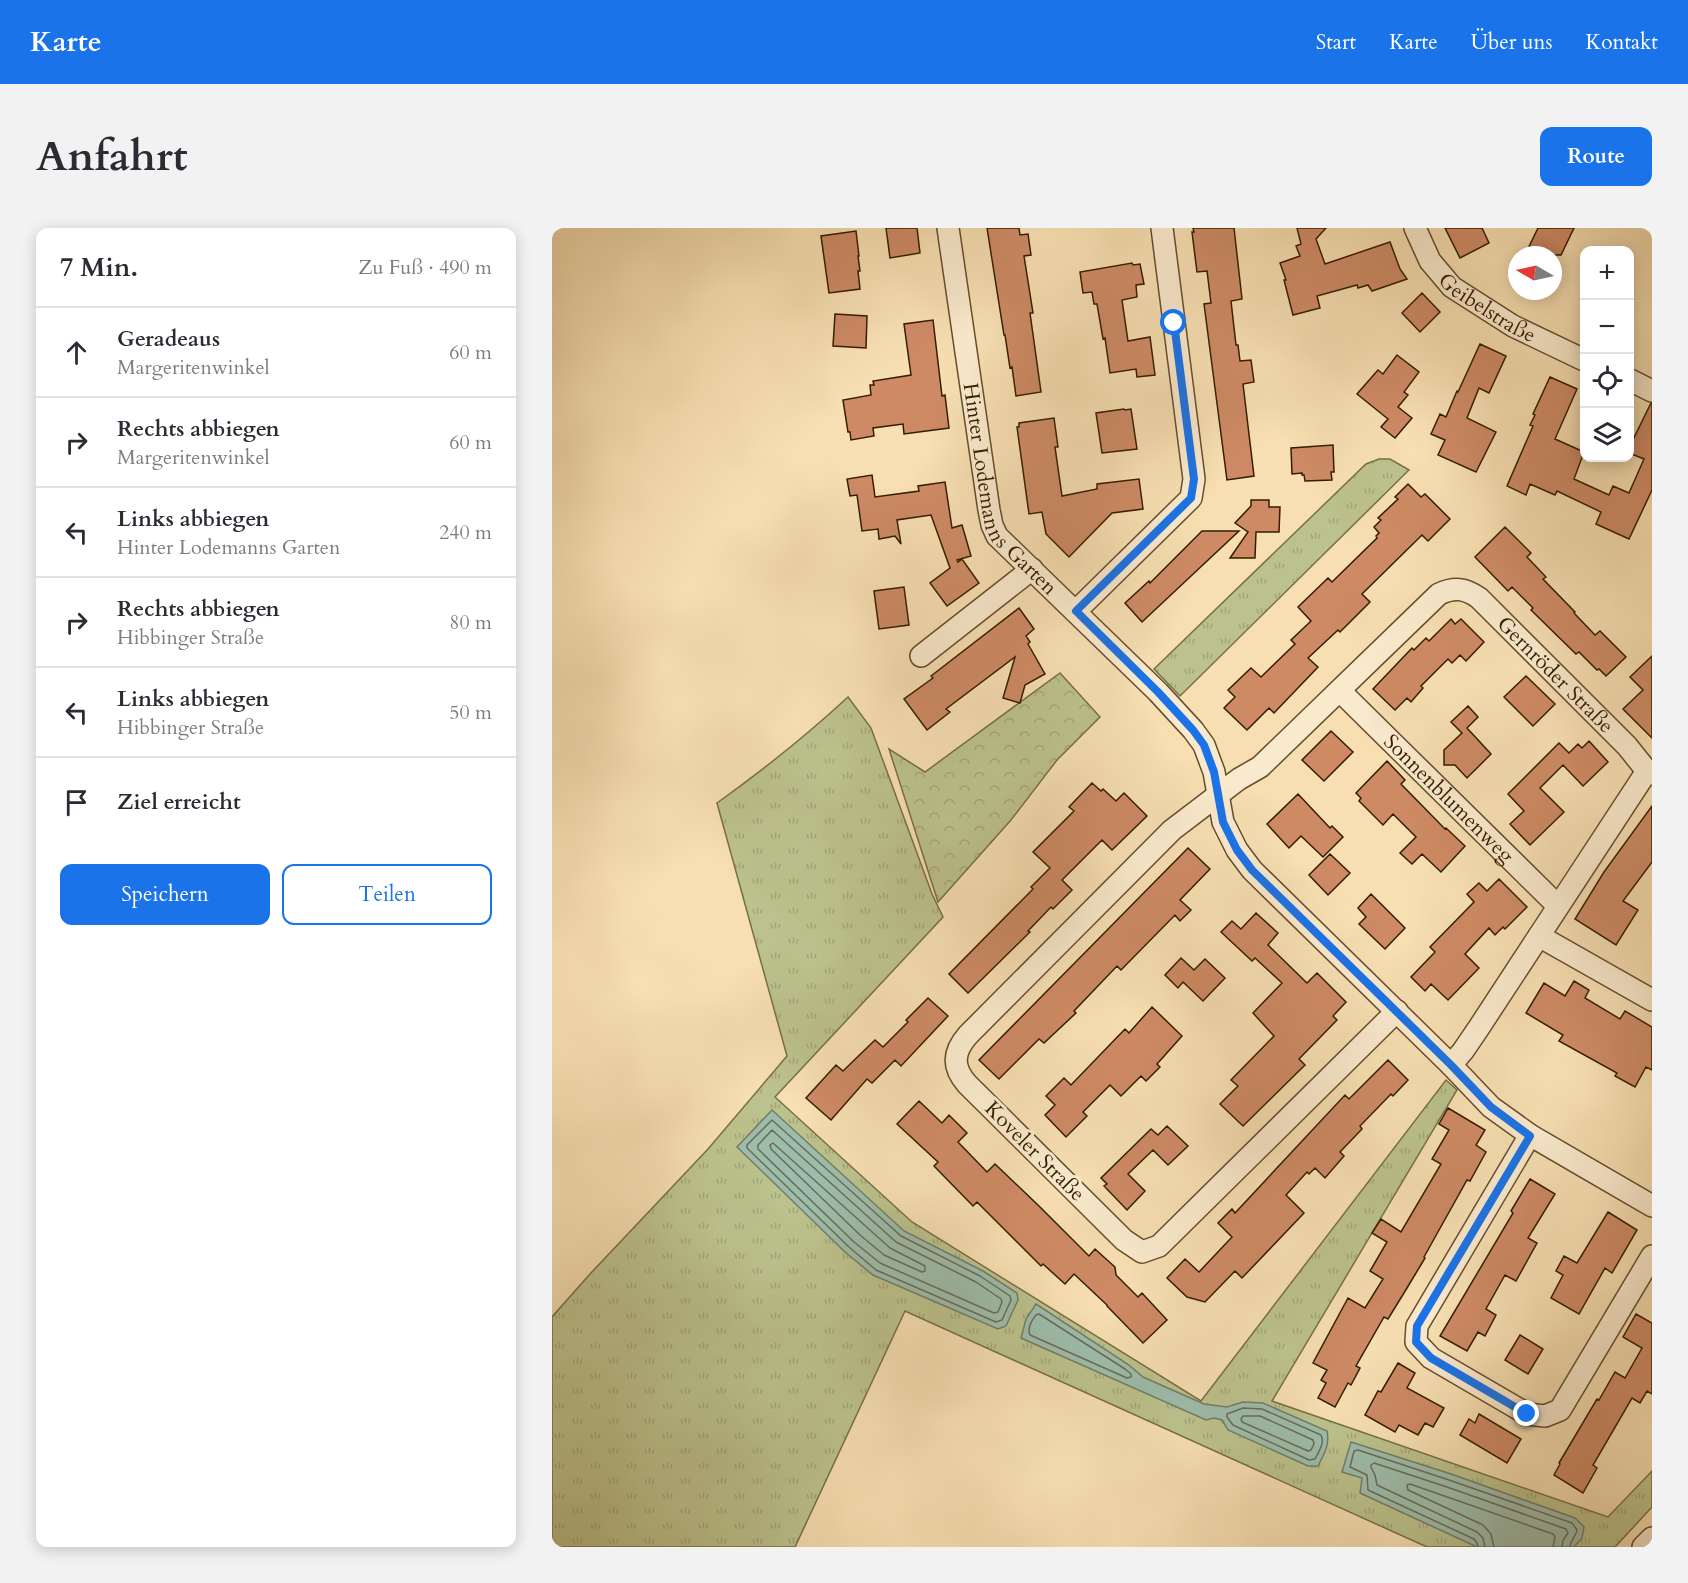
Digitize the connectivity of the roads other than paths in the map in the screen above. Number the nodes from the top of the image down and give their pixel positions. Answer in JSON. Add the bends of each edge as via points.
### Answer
{"nodes":[{"id":1,"x":948,"y":228,"type":"edge"},
{"id":2,"x":1162,"y":228,"type":"edge"},
{"id":3,"x":1415,"y":228,"type":"edge"},
{"id":4,"x":1580,"y":358,"type":"edge"},
{"id":5,"x":1634,"y":382,"type":"edge"},
{"id":6,"x":1652,"y":391,"type":"edge"},
{"id":7,"x":1032,"y":569,"type":"junction"},
{"id":8,"x":1076,"y":611,"type":"junction"},
{"id":9,"x":921,"y":656,"type":"dead end"},
{"id":10,"x":1340,"y":691,"type":"junction"},
{"id":11,"x":1649,"y":772,"type":"edge"},
{"id":12,"x":1219,"y":795,"type":"junction"},
{"id":13,"x":1558,"y":906,"type":"junction"},
{"id":14,"x":1539,"y":936,"type":"junction"},
{"id":15,"x":1652,"y":1000,"type":"edge"},
{"id":16,"x":1397,"y":1011,"type":"junction"},
{"id":17,"x":1451,"y":1065,"type":"junction"},
{"id":18,"x":1530,"y":1136,"type":"junction"},
{"id":19,"x":1652,"y":1206,"type":"edge"},
{"id":20,"x":1652,"y":1256,"type":"edge"},
{"id":21,"x":1652,"y":1538,"type":"edge"},
{"id":22,"x":1643,"y":1547,"type":"edge"}],
"edges":[{"from":1,"to":7,"type":"street","name":"Hinter Lodemanns Garten","via":[[992,525],[997,536]]},
{"from":2,"to":8,"type":"street","via":[[1194,479],[1191,498]]},
{"from":3,"to":4,"type":"street","name":"Geibelstraße","via":[[1430,261],[1452,287],[1513,326]]},
{"from":5,"to":6,"type":"street"},
{"from":7,"to":8,"type":"street","name":"Hinter Lodemanns Garten"},
{"from":7,"to":9,"type":"street"},
{"from":8,"to":12,"type":"street","name":"Hinter Lodemanns Garten","via":[[1193,730],[1204,745]]},
{"from":10,"to":11,"type":"street","name":"Gernröder Straße","via":[[1439,594],[1451,589],[1467,590],[1628,746]]},
{"from":10,"to":12,"type":"street","name":"Gernröder Straße","via":[[1260,767]]},
{"from":10,"to":13,"type":"street","name":"Sonnenblumenweg"},
{"from":11,"to":13,"type":"street","name":"Gernröder Straße"},
{"from":12,"to":16,"type":"street","name":"Hinter Lodemanns Garten","via":[[1223,822],[1252,870]]},
{"from":12,"to":16,"type":"street","name":"Koveler Straße","via":[[1172,830],[961,1043],[956,1061],[962,1078],[1124,1240],[1142,1252],[1158,1246]]},
{"from":13,"to":14,"type":"street","name":"Gernröder Straße"},
{"from":14,"to":15,"type":"street"},
{"from":14,"to":17,"type":"street","name":"Gernröder Straße"},
{"from":16,"to":17,"type":"street","name":"Hinter Lodemanns Garten"},
{"from":17,"to":18,"type":"street","name":"Hinter Lodemanns Garten","via":[[1491,1107]]},
{"from":18,"to":19,"type":"street","name":"Hinter Lodemanns Garten"},
{"from":18,"to":20,"type":"street","via":[[1417,1326],[1416,1342],[1431,1358],[1527,1414],[1545,1416],[1560,1410]]},
{"from":21,"to":22,"type":"street"}]}
